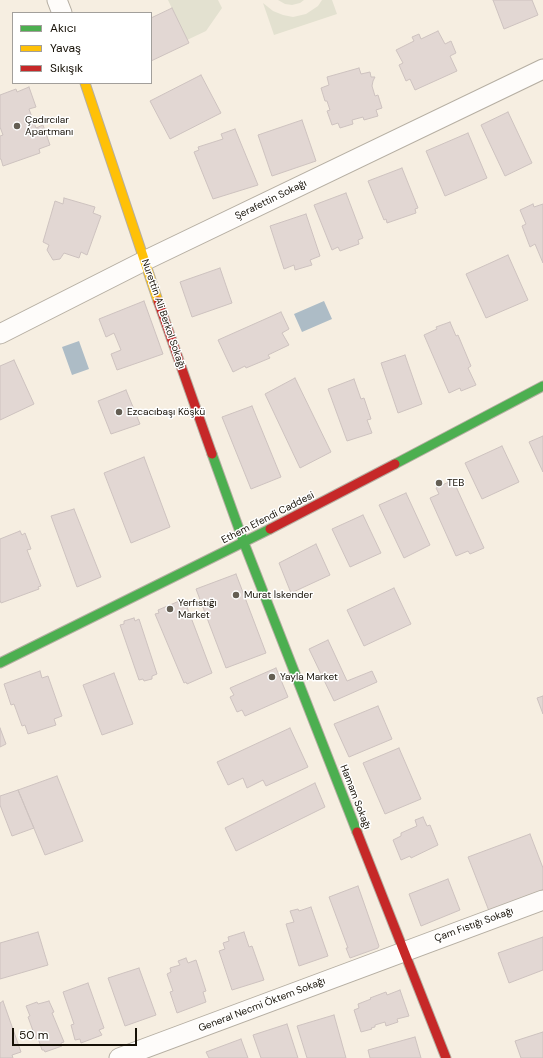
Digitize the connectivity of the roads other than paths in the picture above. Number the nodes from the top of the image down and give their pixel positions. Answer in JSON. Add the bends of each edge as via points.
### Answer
{"nodes":[{"id":1,"x":57,"y":0,"type":"edge"},
{"id":2,"x":62,"y":12,"type":"edge"},
{"id":3,"x":543,"y":69,"type":"edge"},
{"id":4,"x":85,"y":84,"type":"edge"},
{"id":5,"x":144,"y":261,"type":"junction"},
{"id":6,"x":0,"y":334,"type":"edge"},
{"id":7,"x":543,"y":386,"type":"edge"},
{"id":8,"x":244,"y":543,"type":"junction"},
{"id":9,"x":0,"y":663,"type":"edge"},
{"id":10,"x":543,"y":900,"type":"edge"},
{"id":11,"x":404,"y":951,"type":"junction"},
{"id":12,"x":119,"y":1058,"type":"edge"},
{"id":13,"x":446,"y":1058,"type":"edge"}],
"edges":[{"from":1,"to":2,"type":"street"},
{"from":3,"to":5,"type":"street","name":"Şerafettin Sokağı"},
{"from":4,"to":5,"type":"street","name":"Nurettin Ali Berkol Sokağı"},
{"from":5,"to":6,"type":"street","name":"Şerafettin Sokağı"},
{"from":5,"to":8,"type":"street","name":"Nurettin Ali Berkol Sokağı"},
{"from":7,"to":8,"type":"street","name":"Ethem Efendi Caddesi"},
{"from":8,"to":9,"type":"street","name":"Ethem Efendi Caddesi"},
{"from":8,"to":11,"type":"street","name":"Hamam Sokağı"},
{"from":10,"to":11,"type":"street","name":"Çam Fıstığı Sokağı"},
{"from":11,"to":12,"type":"street","name":"General Necmi Öktem Sokağı"},
{"from":11,"to":13,"type":"street","name":"Hamam Sokağı"}]}
